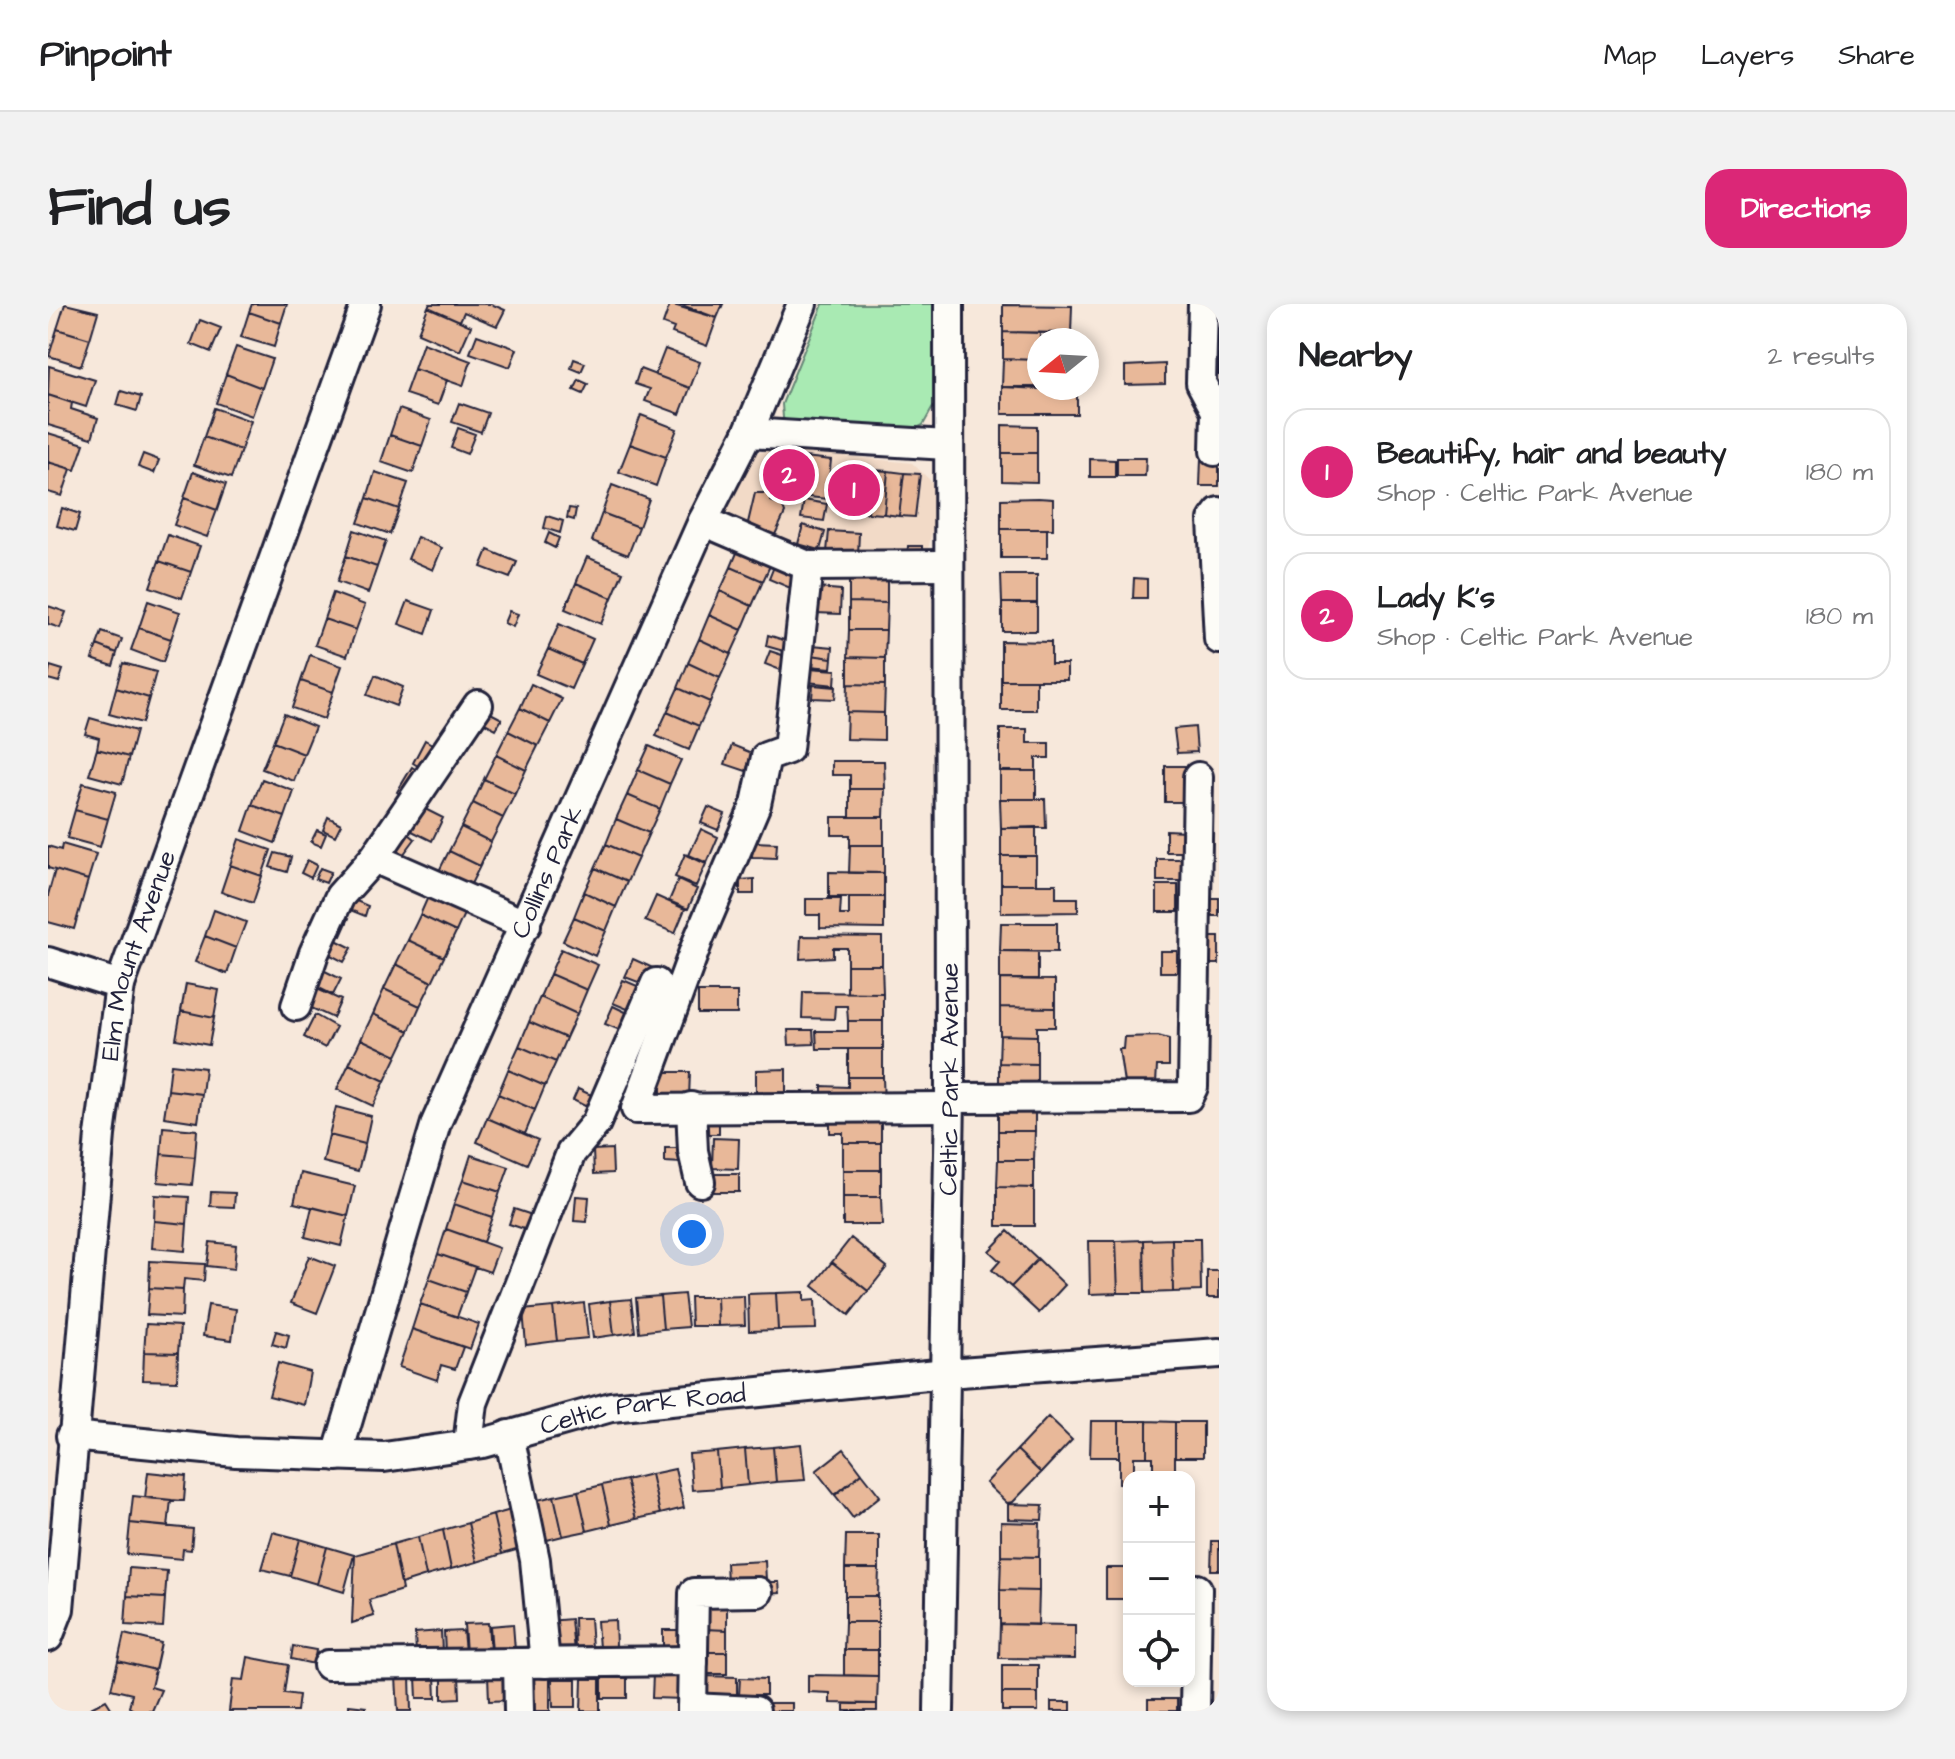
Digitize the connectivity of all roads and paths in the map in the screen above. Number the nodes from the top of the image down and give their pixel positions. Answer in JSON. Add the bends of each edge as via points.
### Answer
{"nodes":[{"id":1,"x":366,"y":304,"type":"edge"},
{"id":2,"x":802,"y":304,"type":"edge"},
{"id":3,"x":949,"y":304,"type":"edge"},
{"id":4,"x":1186,"y":304,"type":"edge"},
{"id":5,"x":1203,"y":304,"type":"edge"},
{"id":6,"x":1186,"y":361,"type":"dead end"},
{"id":7,"x":748,"y":433,"type":"junction"},
{"id":8,"x":947,"y":445,"type":"junction"},
{"id":9,"x":1215,"y":451,"type":"dead end"},
{"id":10,"x":1219,"y":512,"type":"edge"},
{"id":11,"x":703,"y":521,"type":"junction"},
{"id":12,"x":947,"y":565,"type":"junction"},
{"id":13,"x":808,"y":566,"type":"junction"},
{"id":14,"x":1219,"y":639,"type":"edge"},
{"id":15,"x":478,"y":705,"type":"dead end"},
{"id":16,"x":1198,"y":777,"type":"dead end"},
{"id":17,"x":374,"y":858,"type":"junction"},
{"id":18,"x":526,"y":925,"type":"junction"},
{"id":19,"x":48,"y":962,"type":"edge"},
{"id":20,"x":656,"y":983,"type":"dead end"},
{"id":21,"x":120,"y":985,"type":"junction"},
{"id":22,"x":296,"y":1006,"type":"dead end"},
{"id":23,"x":949,"y":1102,"type":"junction"},
{"id":24,"x":691,"y":1107,"type":"junction"},
{"id":25,"x":700,"y":1182,"type":"dead end"},
{"id":26,"x":1219,"y":1353,"type":"edge"},
{"id":27,"x":947,"y":1373,"type":"junction"},
{"id":28,"x":509,"y":1435,"type":"junction"},
{"id":29,"x":71,"y":1436,"type":"junction"},
{"id":30,"x":468,"y":1445,"type":"junction"},
{"id":31,"x":337,"y":1456,"type":"junction"},
{"id":32,"x":1195,"y":1589,"type":"edge"},
{"id":33,"x":758,"y":1592,"type":"dead end"},
{"id":34,"x":48,"y":1637,"type":"edge"},
{"id":35,"x":693,"y":1661,"type":"junction"},
{"id":36,"x":531,"y":1663,"type":"junction"},
{"id":37,"x":328,"y":1665,"type":"dead end"},
{"id":38,"x":692,"y":1710,"type":"edge"},
{"id":39,"x":519,"y":1711,"type":"edge"},
{"id":40,"x":755,"y":1711,"type":"edge"},
{"id":41,"x":939,"y":1711,"type":"edge"},
{"id":42,"x":1195,"y":1711,"type":"edge"}],
"edges":[{"from":1,"to":21,"type":"street","name":"Elm Mount Avenue"},
{"from":2,"to":7,"type":"street","name":"Collins Park"},
{"from":3,"to":8,"type":"street","name":"Celtic Park Avenue"},
{"from":4,"to":6,"type":"street"},
{"from":5,"to":9,"type":"street","via":[[1201,383],[1216,411]]},
{"from":7,"to":8,"type":"street"},
{"from":7,"to":11,"type":"street","name":"Collins Park"},
{"from":8,"to":12,"type":"street","name":"Celtic Park Avenue"},
{"from":10,"to":14,"type":"street","via":[[1213,520]]},
{"from":11,"to":13,"type":"street"},
{"from":11,"to":18,"type":"street","name":"Collins Park"},
{"from":12,"to":13,"type":"street"},
{"from":12,"to":23,"type":"street","name":"Celtic Park Avenue"},
{"from":13,"to":24,"type":"street","via":[[788,749],[766,757],[756,804],[636,1109]]},
{"from":15,"to":17,"type":"street"},
{"from":16,"to":23,"type":"street","via":[[1193,1087],[1188,1097]]},
{"from":17,"to":18,"type":"street"},
{"from":17,"to":22,"type":"street","via":[[340,896]]},
{"from":18,"to":31,"type":"street","name":"Collins Park","via":[[436,1123]]},
{"from":19,"to":21,"type":"street"},
{"from":20,"to":30,"type":"street","via":[[596,1123],[571,1153],[473,1403]]},
{"from":21,"to":29,"type":"street","name":"Elm Mount Avenue"},
{"from":23,"to":24,"type":"street"},
{"from":23,"to":27,"type":"street","name":"Celtic Park Avenue"},
{"from":24,"to":25,"type":"street"},
{"from":26,"to":27,"type":"street","name":"Celtic Park Road"},
{"from":27,"to":28,"type":"street","name":"Celtic Park Road","via":[[611,1407]]},
{"from":27,"to":41,"type":"street","name":"Celtic Park Avenue"},
{"from":28,"to":30,"type":"street","name":"Celtic Park Road"},
{"from":28,"to":36,"type":"street","via":[[535,1560]]},
{"from":29,"to":31,"type":"street","name":"Celtic Park Road"},
{"from":29,"to":34,"type":"street","name":"Elm Mount Avenue","via":[[59,1609]]},
{"from":30,"to":31,"type":"street","name":"Celtic Park Road","via":[[384,1457]]},
{"from":32,"to":42,"type":"street"},
{"from":33,"to":35,"type":"street","via":[[694,1593]]},
{"from":35,"to":36,"type":"street"},
{"from":35,"to":38,"type":"street"},
{"from":36,"to":37,"type":"street"},
{"from":36,"to":39,"type":"street"},
{"from":38,"to":40,"type":"street"}]}
